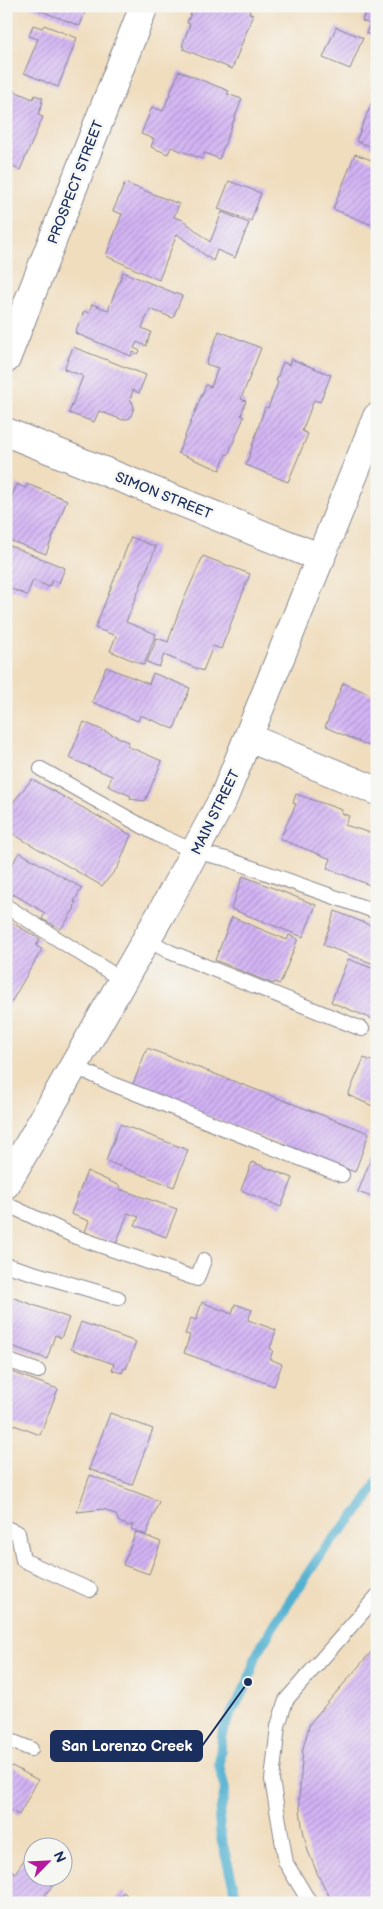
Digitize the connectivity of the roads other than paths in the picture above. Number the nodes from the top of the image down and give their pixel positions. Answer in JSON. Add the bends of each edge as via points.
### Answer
{"nodes":[{"id":1,"x":144,"y":6,"type":"edge"},
{"id":2,"x":6,"y":359,"type":"edge"},
{"id":3,"x":377,"y":417,"type":"edge"},
{"id":4,"x":6,"y":432,"type":"edge"},
{"id":5,"x":321,"y":558,"type":"junction"},
{"id":6,"x":249,"y":738,"type":"junction"},
{"id":7,"x":41,"y":769,"type":"dead end"},
{"id":8,"x":377,"y":791,"type":"edge"},
{"id":9,"x":196,"y":852,"type":"junction"},
{"id":10,"x":6,"y":906,"type":"edge"},
{"id":11,"x":377,"y":912,"type":"edge"},
{"id":12,"x":146,"y":939,"type":"junction"},
{"id":13,"x":122,"y":980,"type":"junction"},
{"id":14,"x":362,"y":1029,"type":"dead end"},
{"id":15,"x":74,"y":1066,"type":"junction"},
{"id":16,"x":342,"y":1175,"type":"dead end"},
{"id":17,"x":6,"y":1184,"type":"edge"},
{"id":18,"x":6,"y":1204,"type":"edge"},
{"id":19,"x":204,"y":1260,"type":"dead end"},
{"id":20,"x":6,"y":1265,"type":"edge"},
{"id":21,"x":118,"y":1298,"type":"dead end"},
{"id":22,"x":6,"y":1360,"type":"edge"},
{"id":23,"x":38,"y":1371,"type":"dead end"},
{"id":24,"x":6,"y":1528,"type":"edge"},
{"id":25,"x":90,"y":1590,"type":"dead end"},
{"id":26,"x":377,"y":1596,"type":"edge"},
{"id":27,"x":6,"y":1739,"type":"edge"},
{"id":28,"x":31,"y":1749,"type":"dead end"},
{"id":29,"x":310,"y":1903,"type":"edge"}],
"edges":[{"from":1,"to":2,"type":"street","name":"PROSPECT STREET"},
{"from":3,"to":5,"type":"street","name":"MAIN STREET"},
{"from":4,"to":5,"type":"street","name":"SIMON STREET"},
{"from":5,"to":6,"type":"street","name":"MAIN STREET"},
{"from":6,"to":8,"type":"street"},
{"from":6,"to":9,"type":"street","name":"MAIN STREET"},
{"from":7,"to":9,"type":"lane","via":[[158,835]]},
{"from":9,"to":11,"type":"lane","via":[[227,859]]},
{"from":9,"to":12,"type":"street","name":"MAIN STREET"},
{"from":10,"to":13,"type":"lane"},
{"from":12,"to":13,"type":"street","name":"MAIN STREET"},
{"from":12,"to":14,"type":"lane","via":[[170,952]]},
{"from":13,"to":15,"type":"street","name":"MAIN STREET"},
{"from":15,"to":16,"type":"lane"},
{"from":15,"to":17,"type":"street","name":"MAIN STREET"},
{"from":18,"to":19,"type":"lane","via":[[76,1237],[197,1280]]},
{"from":20,"to":21,"type":"lane"},
{"from":22,"to":23,"type":"lane"},
{"from":24,"to":25,"type":"lane","via":[[18,1533],[23,1560]]},
{"from":26,"to":29,"type":"lane","via":[[286,1700],[278,1726],[272,1780],[286,1863]]},
{"from":27,"to":28,"type":"lane"}]}
